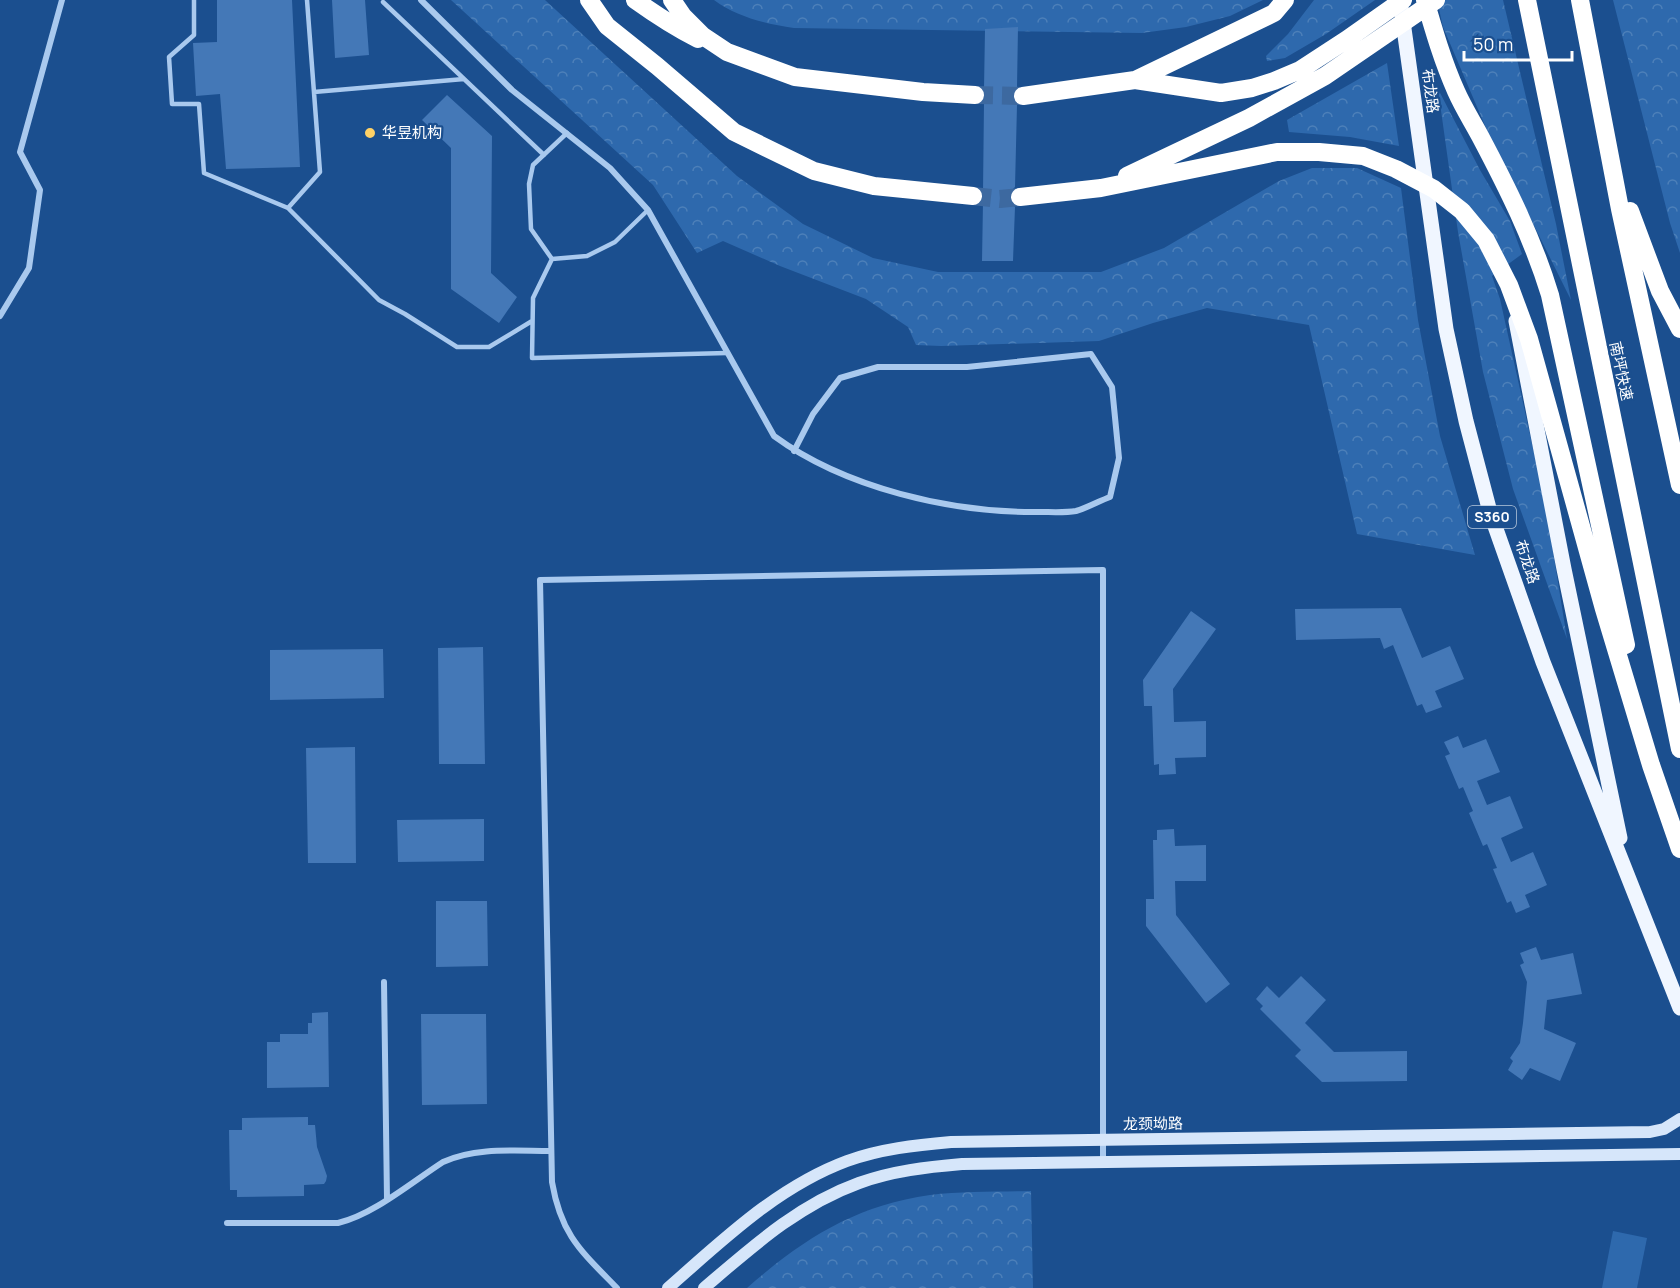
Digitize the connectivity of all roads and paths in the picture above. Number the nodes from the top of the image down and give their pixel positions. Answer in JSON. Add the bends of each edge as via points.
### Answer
{"nodes":[{"id":1,"x":62,"y":0,"type":"edge"},
{"id":2,"x":194,"y":0,"type":"edge"},
{"id":3,"x":307,"y":0,"type":"edge"},
{"id":4,"x":421,"y":0,"type":"edge"},
{"id":5,"x":579,"y":0,"type":"edge"},
{"id":6,"x":589,"y":0,"type":"edge"},
{"id":7,"x":635,"y":0,"type":"edge"},
{"id":8,"x":672,"y":0,"type":"edge"},
{"id":9,"x":1285,"y":0,"type":"edge"},
{"id":10,"x":1402,"y":0,"type":"edge"},
{"id":11,"x":1425,"y":0,"type":"edge"},
{"id":12,"x":1436,"y":0,"type":"edge"},
{"id":13,"x":1527,"y":0,"type":"edge"},
{"id":14,"x":1580,"y":0,"type":"edge"},
{"id":15,"x":383,"y":2,"type":"dead end"},
{"id":16,"x":607,"y":26,"type":"junction"},
{"id":17,"x":727,"y":52,"type":"junction"},
{"id":18,"x":464,"y":79,"type":"junction"},
{"id":19,"x":1135,"y":80,"type":"junction"},
{"id":20,"x":314,"y":92,"type":"junction"},
{"id":21,"x":975,"y":95,"type":"tunnel mouth"},
{"id":22,"x":1023,"y":96,"type":"tunnel mouth"},
{"id":23,"x":1602,"y":114,"type":"junction"},
{"id":24,"x":567,"y":133,"type":"junction"},
{"id":25,"x":544,"y":155,"type":"junction"},
{"id":26,"x":1101,"y":188,"type":"junction"},
{"id":27,"x":974,"y":196,"type":"tunnel mouth"},
{"id":28,"x":1020,"y":197,"type":"tunnel mouth"},
{"id":29,"x":288,"y":207,"type":"junction"},
{"id":30,"x":648,"y":210,"type":"junction"},
{"id":31,"x":552,"y":259,"type":"junction"},
{"id":32,"x":1509,"y":285,"type":"junction"},
{"id":33,"x":0,"y":316,"type":"edge"},
{"id":34,"x":532,"y":321,"type":"junction"},
{"id":35,"x":1680,"y":329,"type":"edge"},
{"id":36,"x":727,"y":353,"type":"junction"},
{"id":37,"x":794,"y":451,"type":"junction"},
{"id":38,"x":1680,"y":485,"type":"edge"},
{"id":39,"x":1680,"y":749,"type":"edge"},
{"id":40,"x":1651,"y":765,"type":"junction"},
{"id":41,"x":1680,"y":849,"type":"edge"},
{"id":42,"x":1633,"y":892,"type":"junction"},
{"id":43,"x":384,"y":982,"type":"dead end"},
{"id":44,"x":1680,"y":1008,"type":"edge"},
{"id":45,"x":1680,"y":1119,"type":"edge"},
{"id":46,"x":1621,"y":1132,"type":"junction"},
{"id":47,"x":1103,"y":1140,"type":"junction"},
{"id":48,"x":550,"y":1151,"type":"junction"},
{"id":49,"x":1621,"y":1154,"type":"junction"},
{"id":50,"x":1680,"y":1154,"type":"edge"},
{"id":51,"x":1103,"y":1162,"type":"junction"},
{"id":52,"x":387,"y":1199,"type":"junction"},
{"id":53,"x":227,"y":1223,"type":"dead end"},
{"id":54,"x":616,"y":1288,"type":"edge"},
{"id":55,"x":668,"y":1288,"type":"edge"},
{"id":56,"x":704,"y":1288,"type":"edge"}],
"edges":[{"from":1,"to":33,"type":"street","via":[[21,152],[40,189],[29,268]]},
{"from":2,"to":29,"type":"lane","via":[[194,35],[169,57],[172,104],[199,104],[204,173]]},
{"from":3,"to":20,"type":"lane"},
{"from":4,"to":24,"type":"street","via":[[512,90]]},
{"from":5,"to":16,"type":"highway"},
{"from":6,"to":16,"type":"highway"},
{"from":7,"to":17,"type":"highway","via":[[681,31]]},
{"from":8,"to":17,"type":"highway","via":[[703,36]]},
{"from":9,"to":19,"type":"highway","via":[[1274,14]]},
{"from":10,"to":19,"type":"highway","via":[[1300,70],[1252,88],[1221,93]]},
{"from":10,"to":42,"type":"main road","name":"布龙路","number":"S360","via":[[1446,329],[1466,421],[1490,512],[1543,663]]},
{"from":11,"to":40,"type":"highway","via":[[1456,93],[1539,257]]},
{"from":12,"to":26,"type":"highway","via":[[1325,76],[1249,118]]},
{"from":13,"to":39,"type":"highway","name":"南坪快速"},
{"from":14,"to":23,"type":"highway"},
{"from":15,"to":18,"type":"lane"},
{"from":16,"to":27,"type":"highway","via":[[734,132],[814,171],[873,186]]},
{"from":17,"to":21,"type":"highway","via":[[795,77],[923,93]]},
{"from":18,"to":20,"type":"lane"},
{"from":18,"to":25,"type":"lane"},
{"from":19,"to":22,"type":"highway"},
{"from":20,"to":29,"type":"lane","via":[[320,172]]},
{"from":23,"to":35,"type":"highway","via":[[1639,236]]},
{"from":23,"to":38,"type":"highway"},
{"from":24,"to":25,"type":"lane"},
{"from":24,"to":30,"type":"street","via":[[610,168]]},
{"from":25,"to":31,"type":"lane","via":[[533,165],[529,184],[531,229]]},
{"from":26,"to":28,"type":"highway"},
{"from":26,"to":32,"type":"highway","via":[[1277,152],[1363,156],[1434,189],[1462,211],[1486,240]]},
{"from":29,"to":34,"type":"lane","via":[[379,300],[457,346],[489,346]]},
{"from":30,"to":31,"type":"lane","via":[[615,242],[587,256]]},
{"from":30,"to":36,"type":"street"},
{"from":31,"to":34,"type":"lane","via":[[533,298]]},
{"from":32,"to":40,"type":"highway","via":[[1529,339]]},
{"from":32,"to":42,"type":"main road"},
{"from":34,"to":36,"type":"lane","via":[[532,358]]},
{"from":36,"to":37,"type":"street","via":[[774,436]]},
{"from":37,"to":37,"type":"street","via":[[813,414],[840,378],[878,367],[967,367],[1091,354],[1112,387],[1119,458],[1110,497],[1075,511],[1017,512],[959,507],[902,494],[847,476]]},
{"from":40,"to":41,"type":"highway"},
{"from":42,"to":44,"type":"main road","name":"布龙路","number":"S360"},
{"from":43,"to":52,"type":"street"},
{"from":45,"to":46,"type":"main road","name":"龙颈坳路","via":[[1664,1129]]},
{"from":46,"to":47,"type":"main road","name":"龙颈坳路"},
{"from":46,"to":49,"type":"main road"},
{"from":47,"to":48,"type":"street","via":[[1103,570],[540,580]]},
{"from":47,"to":51,"type":"street"},
{"from":47,"to":55,"type":"main road","name":"龙颈坳路","via":[[939,1143],[884,1150],[848,1161],[786,1191],[751,1215]]},
{"from":48,"to":52,"type":"street","via":[[477,1152],[454,1157]]},
{"from":48,"to":54,"type":"street","via":[[553,1190],[565,1226],[582,1252]]},
{"from":49,"to":50,"type":"main road"},
{"from":49,"to":51,"type":"main road"},
{"from":51,"to":56,"type":"main road","via":[[927,1167],[859,1183],[798,1213],[763,1237]]},
{"from":52,"to":53,"type":"street","via":[[360,1216],[338,1223]]}]}
